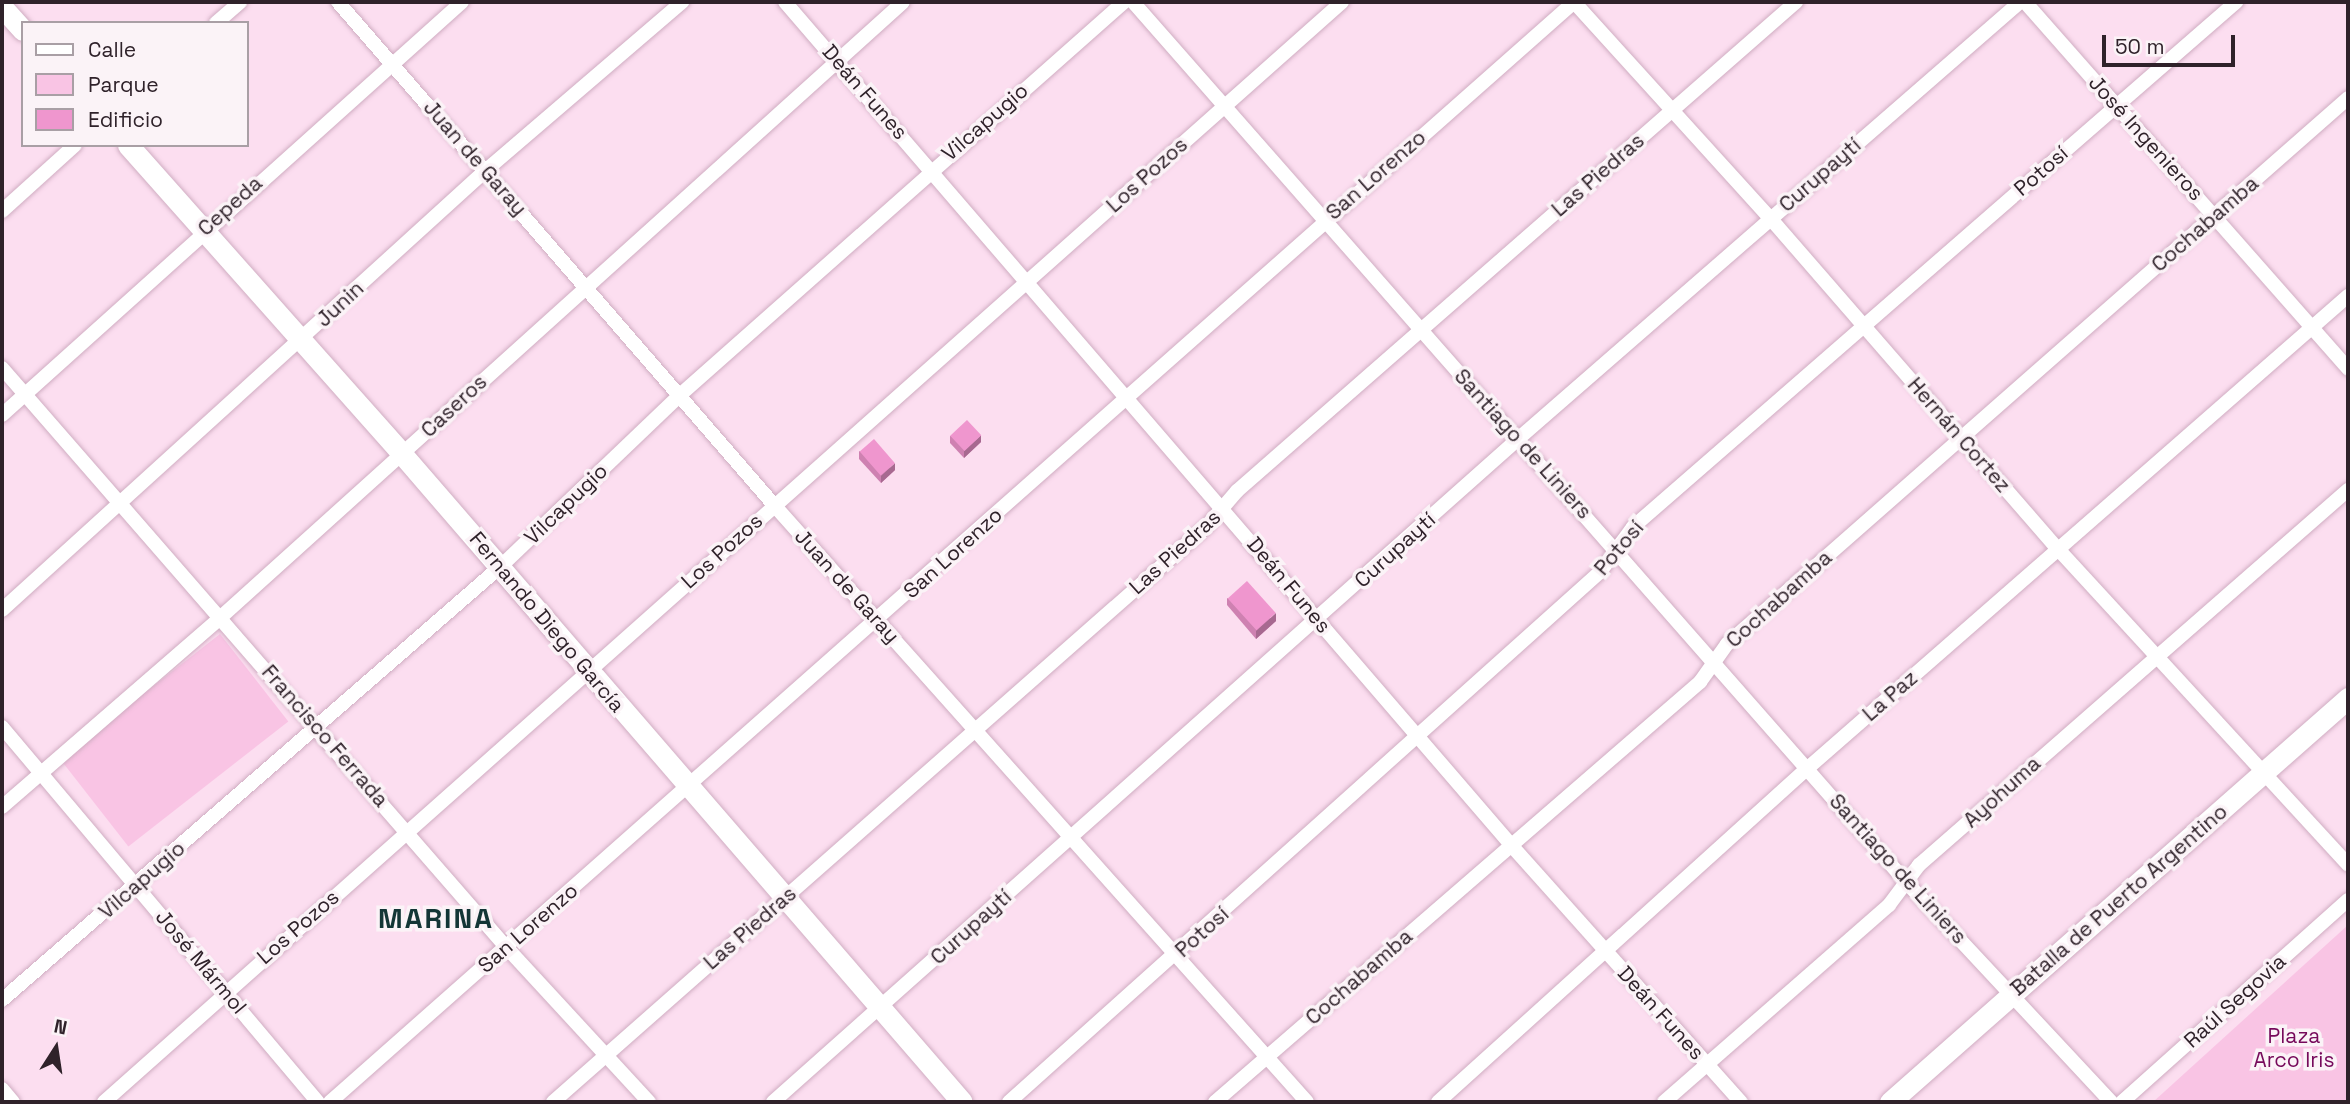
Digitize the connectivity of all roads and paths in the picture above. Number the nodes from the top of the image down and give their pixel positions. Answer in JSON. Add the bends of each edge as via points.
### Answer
{"nodes":[{"id":1,"x":240,"y":2,"type":"edge"},
{"id":2,"x":338,"y":2,"type":"edge"},
{"id":3,"x":462,"y":2,"type":"edge"},
{"id":4,"x":682,"y":2,"type":"edge"},
{"id":5,"x":785,"y":2,"type":"edge"},
{"id":6,"x":903,"y":2,"type":"edge"},
{"id":7,"x":1124,"y":2,"type":"edge"},
{"id":8,"x":1133,"y":2,"type":"edge"},
{"id":9,"x":1342,"y":2,"type":"edge"},
{"id":10,"x":1574,"y":2,"type":"edge"},
{"id":11,"x":1796,"y":2,"type":"edge"},
{"id":12,"x":2023,"y":2,"type":"edge"},
{"id":13,"x":2236,"y":2,"type":"edge"},
{"id":14,"x":2,"y":7,"type":"edge"},
{"id":15,"x":218,"y":21,"type":"edge"},
{"id":16,"x":21,"y":28,"type":"edge"},
{"id":17,"x":837,"y":60,"type":"junction"},
{"id":18,"x":392,"y":63,"type":"junction"},
{"id":19,"x":2348,"y":98,"type":"edge"},
{"id":20,"x":1224,"y":106,"type":"junction"},
{"id":21,"x":2116,"y":106,"type":"junction"},
{"id":22,"x":1673,"y":110,"type":"junction"},
{"id":23,"x":73,"y":147,"type":"edge"},
{"id":24,"x":130,"y":147,"type":"edge"},
{"id":25,"x":932,"y":169,"type":"junction"},
{"id":26,"x":485,"y":171,"type":"junction"},
{"id":27,"x":2,"y":211,"type":"edge"},
{"id":28,"x":2216,"y":216,"type":"junction"},
{"id":29,"x":1770,"y":218,"type":"junction"},
{"id":30,"x":1326,"y":219,"type":"junction"},
{"id":31,"x":204,"y":229,"type":"junction"},
{"id":32,"x":1029,"y":280,"type":"junction"},
{"id":33,"x":586,"y":284,"type":"junction"},
{"id":34,"x":2348,"y":296,"type":"edge"},
{"id":35,"x":1864,"y":324,"type":"junction"},
{"id":36,"x":2313,"y":327,"type":"junction"},
{"id":37,"x":1420,"y":329,"type":"junction"},
{"id":38,"x":302,"y":339,"type":"junction"},
{"id":39,"x":2,"y":368,"type":"edge"},
{"id":40,"x":2348,"y":369,"type":"edge"},
{"id":41,"x":24,"y":395,"type":"junction"},
{"id":42,"x":680,"y":395,"type":"junction"},
{"id":43,"x":1126,"y":396,"type":"junction"},
{"id":44,"x":2,"y":415,"type":"edge"},
{"id":45,"x":1518,"y":439,"type":"junction"},
{"id":46,"x":1960,"y":439,"type":"junction"},
{"id":47,"x":402,"y":454,"type":"junction"},
{"id":48,"x":2348,"y":490,"type":"edge"},
{"id":49,"x":122,"y":504,"type":"junction"},
{"id":50,"x":774,"y":505,"type":"junction"},
{"id":51,"x":1224,"y":509,"type":"junction"},
{"id":52,"x":2057,"y":548,"type":"junction"},
{"id":53,"x":1618,"y":550,"type":"junction"},
{"id":54,"x":500,"y":567,"type":"junction"},
{"id":55,"x":2,"y":610,"type":"edge"},
{"id":56,"x":221,"y":617,"type":"junction"},
{"id":57,"x":1318,"y":619,"type":"junction"},
{"id":58,"x":878,"y":620,"type":"junction"},
{"id":59,"x":2157,"y":656,"type":"junction"},
{"id":60,"x":1713,"y":661,"type":"junction"},
{"id":61,"x":588,"y":670,"type":"junction"},
{"id":62,"x":2348,"y":698,"type":"edge"},
{"id":63,"x":2,"y":727,"type":"edge"},
{"id":64,"x":318,"y":727,"type":"junction"},
{"id":65,"x":975,"y":728,"type":"junction"},
{"id":66,"x":1417,"y":736,"type":"junction"},
{"id":67,"x":1808,"y":768,"type":"junction"},
{"id":68,"x":41,"y":773,"type":"junction"},
{"id":69,"x":2263,"y":773,"type":"junction"},
{"id":70,"x":688,"y":789,"type":"junction"},
{"id":71,"x":2,"y":807,"type":"edge"},
{"id":72,"x":407,"y":831,"type":"junction"},
{"id":73,"x":1072,"y":837,"type":"junction"},
{"id":74,"x":1511,"y":845,"type":"junction"},
{"id":75,"x":2348,"y":864,"type":"edge"},
{"id":76,"x":1906,"y":882,"type":"junction"},
{"id":77,"x":136,"y":885,"type":"junction"},
{"id":78,"x":785,"y":896,"type":"junction"},
{"id":79,"x":2348,"y":900,"type":"edge"},
{"id":80,"x":506,"y":947,"type":"junction"},
{"id":81,"x":1607,"y":953,"type":"junction"},
{"id":82,"x":1176,"y":955,"type":"junction"},
{"id":83,"x":226,"y":991,"type":"junction"},
{"id":84,"x":2012,"y":993,"type":"junction"},
{"id":85,"x":2,"y":1000,"type":"edge"},
{"id":86,"x":880,"y":1007,"type":"junction"},
{"id":87,"x":607,"y":1054,"type":"junction"},
{"id":88,"x":1266,"y":1057,"type":"junction"},
{"id":89,"x":1706,"y":1064,"type":"junction"},
{"id":90,"x":2,"y":1089,"type":"edge"},
{"id":91,"x":13,"y":1102,"type":"edge"},
{"id":92,"x":104,"y":1102,"type":"edge"},
{"id":93,"x":318,"y":1102,"type":"edge"},
{"id":94,"x":330,"y":1102,"type":"edge"},
{"id":95,"x":553,"y":1102,"type":"edge"},
{"id":96,"x":649,"y":1102,"type":"edge"},
{"id":97,"x":773,"y":1102,"type":"edge"},
{"id":98,"x":962,"y":1102,"type":"edge"},
{"id":99,"x":1009,"y":1102,"type":"edge"},
{"id":100,"x":1215,"y":1102,"type":"edge"},
{"id":101,"x":1307,"y":1102,"type":"edge"},
{"id":102,"x":1438,"y":1102,"type":"edge"},
{"id":103,"x":1664,"y":1102,"type":"edge"},
{"id":104,"x":1741,"y":1102,"type":"edge"},
{"id":105,"x":1890,"y":1102,"type":"edge"},
{"id":106,"x":2111,"y":1102,"type":"edge"},
{"id":107,"x":2122,"y":1102,"type":"edge"}],
"edges":[{"from":1,"to":15,"type":"street"},
{"from":2,"to":18,"type":"street","name":"Juan de Garay"},
{"from":3,"to":18,"type":"street","name":"Cepeda"},
{"from":4,"to":26,"type":"street","name":"Junin"},
{"from":5,"to":17,"type":"street","name":"Deán Funes"},
{"from":6,"to":17,"type":"street","name":"Caseros"},
{"from":7,"to":25,"type":"street","name":"Vilcapugio"},
{"from":8,"to":20,"type":"street","name":"Santiago de Liniers"},
{"from":9,"to":20,"type":"street","name":"Los Pozos"},
{"from":10,"to":22,"type":"street","name":"Hernán Cortez"},
{"from":10,"to":30,"type":"street","name":"San Lorenzo"},
{"from":11,"to":22,"type":"street","name":"Las Piedras"},
{"from":12,"to":21,"type":"street","name":"José Ingenieros"},
{"from":12,"to":29,"type":"street","name":"Curupaytí"},
{"from":13,"to":21,"type":"street","name":"Potosí"},
{"from":14,"to":16,"type":"main road"},
{"from":17,"to":25,"type":"street","name":"Deán Funes"},
{"from":17,"to":33,"type":"street","name":"Caseros"},
{"from":18,"to":26,"type":"street","name":"Juan de Garay"},
{"from":18,"to":31,"type":"street","name":"Cepeda"},
{"from":19,"to":28,"type":"street","name":"Cochabamba"},
{"from":20,"to":30,"type":"street","name":"Santiago de Liniers"},
{"from":20,"to":32,"type":"street","name":"Los Pozos"},
{"from":21,"to":28,"type":"street","name":"José Ingenieros"},
{"from":21,"to":35,"type":"street","name":"Potosí"},
{"from":22,"to":29,"type":"street","name":"Hernán Cortez"},
{"from":22,"to":37,"type":"street","name":"Las Piedras"},
{"from":23,"to":27,"type":"street"},
{"from":24,"to":31,"type":"main road","name":"Fernando Diego García"},
{"from":25,"to":32,"type":"street","name":"Deán Funes"},
{"from":25,"to":42,"type":"street","name":"Vilcapugio"},
{"from":26,"to":33,"type":"street","name":"Juan de Garay"},
{"from":26,"to":38,"type":"street","name":"Junin"},
{"from":28,"to":36,"type":"street","name":"José Ingenieros"},
{"from":28,"to":46,"type":"street","name":"Cochabamba"},
{"from":29,"to":35,"type":"street","name":"Hernán Cortez"},
{"from":29,"to":45,"type":"street","name":"Curupaytí"},
{"from":30,"to":37,"type":"street","name":"Santiago de Liniers"},
{"from":30,"to":43,"type":"street","name":"San Lorenzo"},
{"from":31,"to":38,"type":"main road","name":"Fernando Diego García"},
{"from":31,"to":41,"type":"street","name":"Cepeda"},
{"from":32,"to":43,"type":"street","name":"Deán Funes"},
{"from":32,"to":50,"type":"street","name":"Los Pozos"},
{"from":33,"to":42,"type":"street","name":"Juan de Garay"},
{"from":33,"to":47,"type":"street","name":"Caseros"},
{"from":34,"to":36,"type":"street","name":"La Paz"},
{"from":35,"to":46,"type":"street","name":"Hernán Cortez"},
{"from":35,"to":53,"type":"street","name":"Potosí","via":[[1633,527]]},
{"from":36,"to":40,"type":"street","name":"José Ingenieros"},
{"from":36,"to":52,"type":"street","name":"La Paz"},
{"from":37,"to":45,"type":"street","name":"Santiago de Liniers"},
{"from":37,"to":51,"type":"street","name":"Las Piedras","via":[[1237,491]]},
{"from":38,"to":47,"type":"main road","name":"Fernando Diego García"},
{"from":38,"to":49,"type":"street","name":"Junin"},
{"from":39,"to":41,"type":"street","name":"Francisco Ferrada"},
{"from":41,"to":44,"type":"street","name":"Cepeda"},
{"from":41,"to":49,"type":"street","name":"Francisco Ferrada"},
{"from":42,"to":50,"type":"street","name":"Juan de Garay"},
{"from":42,"to":54,"type":"street","name":"Vilcapugio"},
{"from":43,"to":51,"type":"street","name":"Deán Funes"},
{"from":43,"to":58,"type":"street","name":"San Lorenzo"},
{"from":45,"to":53,"type":"street","name":"Santiago de Liniers"},
{"from":45,"to":57,"type":"street","name":"Curupaytí"},
{"from":46,"to":52,"type":"street","name":"Hernán Cortez"},
{"from":46,"to":60,"type":"street","name":"Cochabamba"},
{"from":47,"to":54,"type":"main road","name":"Fernando Diego García"},
{"from":47,"to":56,"type":"street","name":"Caseros"},
{"from":48,"to":59,"type":"street","name":"Ayohuma"},
{"from":49,"to":55,"type":"street","name":"Junin"},
{"from":49,"to":56,"type":"street","name":"Francisco Ferrada"},
{"from":50,"to":58,"type":"street","name":"Juan de Garay"},
{"from":50,"to":61,"type":"street","name":"Los Pozos"},
{"from":51,"to":57,"type":"street","name":"Deán Funes"},
{"from":51,"to":65,"type":"street","name":"Las Piedras"},
{"from":52,"to":59,"type":"street","name":"Hernán Cortez"},
{"from":52,"to":67,"type":"street","name":"La Paz"},
{"from":53,"to":60,"type":"street","name":"Santiago de Liniers"},
{"from":53,"to":66,"type":"street","name":"Potosí","via":[[1600,572]]},
{"from":54,"to":61,"type":"main road","name":"Fernando Diego García"},
{"from":54,"to":64,"type":"street","name":"Vilcapugio"},
{"from":56,"to":64,"type":"street","name":"Francisco Ferrada"},
{"from":56,"to":68,"type":"street","name":"Caseros"},
{"from":57,"to":66,"type":"street","name":"Deán Funes"},
{"from":57,"to":73,"type":"street","name":"Curupaytí"},
{"from":58,"to":65,"type":"street","name":"Juan de Garay"},
{"from":58,"to":70,"type":"street","name":"San Lorenzo"},
{"from":59,"to":69,"type":"street","name":"Hernán Cortez"},
{"from":59,"to":76,"type":"street","name":"Ayohuma","via":[[1919,865]]},
{"from":60,"to":67,"type":"street","name":"Santiago de Liniers"},
{"from":60,"to":74,"type":"street","name":"Cochabamba","via":[[1700,682]]},
{"from":61,"to":70,"type":"main road","name":"Fernando Diego García"},
{"from":61,"to":72,"type":"street","name":"Los Pozos"},
{"from":62,"to":69,"type":"main road","name":"Batalla de Puerto Argentino"},
{"from":63,"to":68,"type":"street","name":"José Mármol"},
{"from":64,"to":72,"type":"street","name":"Francisco Ferrada"},
{"from":64,"to":77,"type":"street","name":"Vilcapugio"},
{"from":65,"to":73,"type":"street","name":"Juan de Garay"},
{"from":65,"to":78,"type":"street","name":"Las Piedras"},
{"from":66,"to":74,"type":"street","name":"Deán Funes"},
{"from":66,"to":82,"type":"street","name":"Potosí"},
{"from":67,"to":76,"type":"street","name":"Santiago de Liniers"},
{"from":67,"to":81,"type":"street","name":"La Paz"},
{"from":68,"to":71,"type":"street","name":"Caseros"},
{"from":68,"to":77,"type":"street","name":"José Mármol"},
{"from":69,"to":75,"type":"street","name":"Hernán Cortez"},
{"from":69,"to":84,"type":"main road","name":"Batalla de Puerto Argentino"},
{"from":70,"to":78,"type":"main road","name":"Fernando Diego García"},
{"from":70,"to":80,"type":"street","name":"San Lorenzo"},
{"from":72,"to":80,"type":"street","name":"Francisco Ferrada"},
{"from":72,"to":83,"type":"street","name":"Los Pozos"},
{"from":73,"to":82,"type":"street","name":"Juan de Garay"},
{"from":73,"to":86,"type":"street","name":"Curupaytí"},
{"from":74,"to":81,"type":"street","name":"Deán Funes"},
{"from":74,"to":88,"type":"street","name":"Cochabamba"},
{"from":76,"to":84,"type":"street","name":"Santiago de Liniers"},
{"from":76,"to":89,"type":"street","name":"Ayohuma","via":[[1889,905]]},
{"from":77,"to":83,"type":"street","name":"José Mármol"},
{"from":77,"to":85,"type":"street","name":"Vilcapugio"},
{"from":78,"to":86,"type":"main road","name":"Fernando Diego García"},
{"from":78,"to":87,"type":"street","name":"Las Piedras"},
{"from":79,"to":107,"type":"street","name":"Raúl Segovia"},
{"from":80,"to":87,"type":"street","name":"Francisco Ferrada"},
{"from":80,"to":94,"type":"street","name":"San Lorenzo"},
{"from":81,"to":89,"type":"street","name":"Deán Funes"},
{"from":81,"to":102,"type":"street","name":"La Paz"},
{"from":82,"to":88,"type":"street","name":"Juan de Garay"},
{"from":82,"to":99,"type":"street","name":"Potosí"},
{"from":83,"to":92,"type":"street","name":"Los Pozos"},
{"from":83,"to":93,"type":"street","name":"José Mármol"},
{"from":84,"to":105,"type":"main road","name":"Batalla de Puerto Argentino"},
{"from":84,"to":106,"type":"street","name":"Santiago de Liniers"},
{"from":86,"to":97,"type":"street","name":"Curupaytí"},
{"from":86,"to":98,"type":"main road","name":"Fernando Diego García"},
{"from":87,"to":95,"type":"street","name":"Las Piedras"},
{"from":87,"to":96,"type":"street","name":"Francisco Ferrada"},
{"from":88,"to":100,"type":"street","name":"Cochabamba"},
{"from":88,"to":101,"type":"street","name":"Juan de Garay"},
{"from":89,"to":103,"type":"street","name":"Ayohuma"},
{"from":89,"to":104,"type":"street","name":"Deán Funes"},
{"from":90,"to":91,"type":"street"}]}
